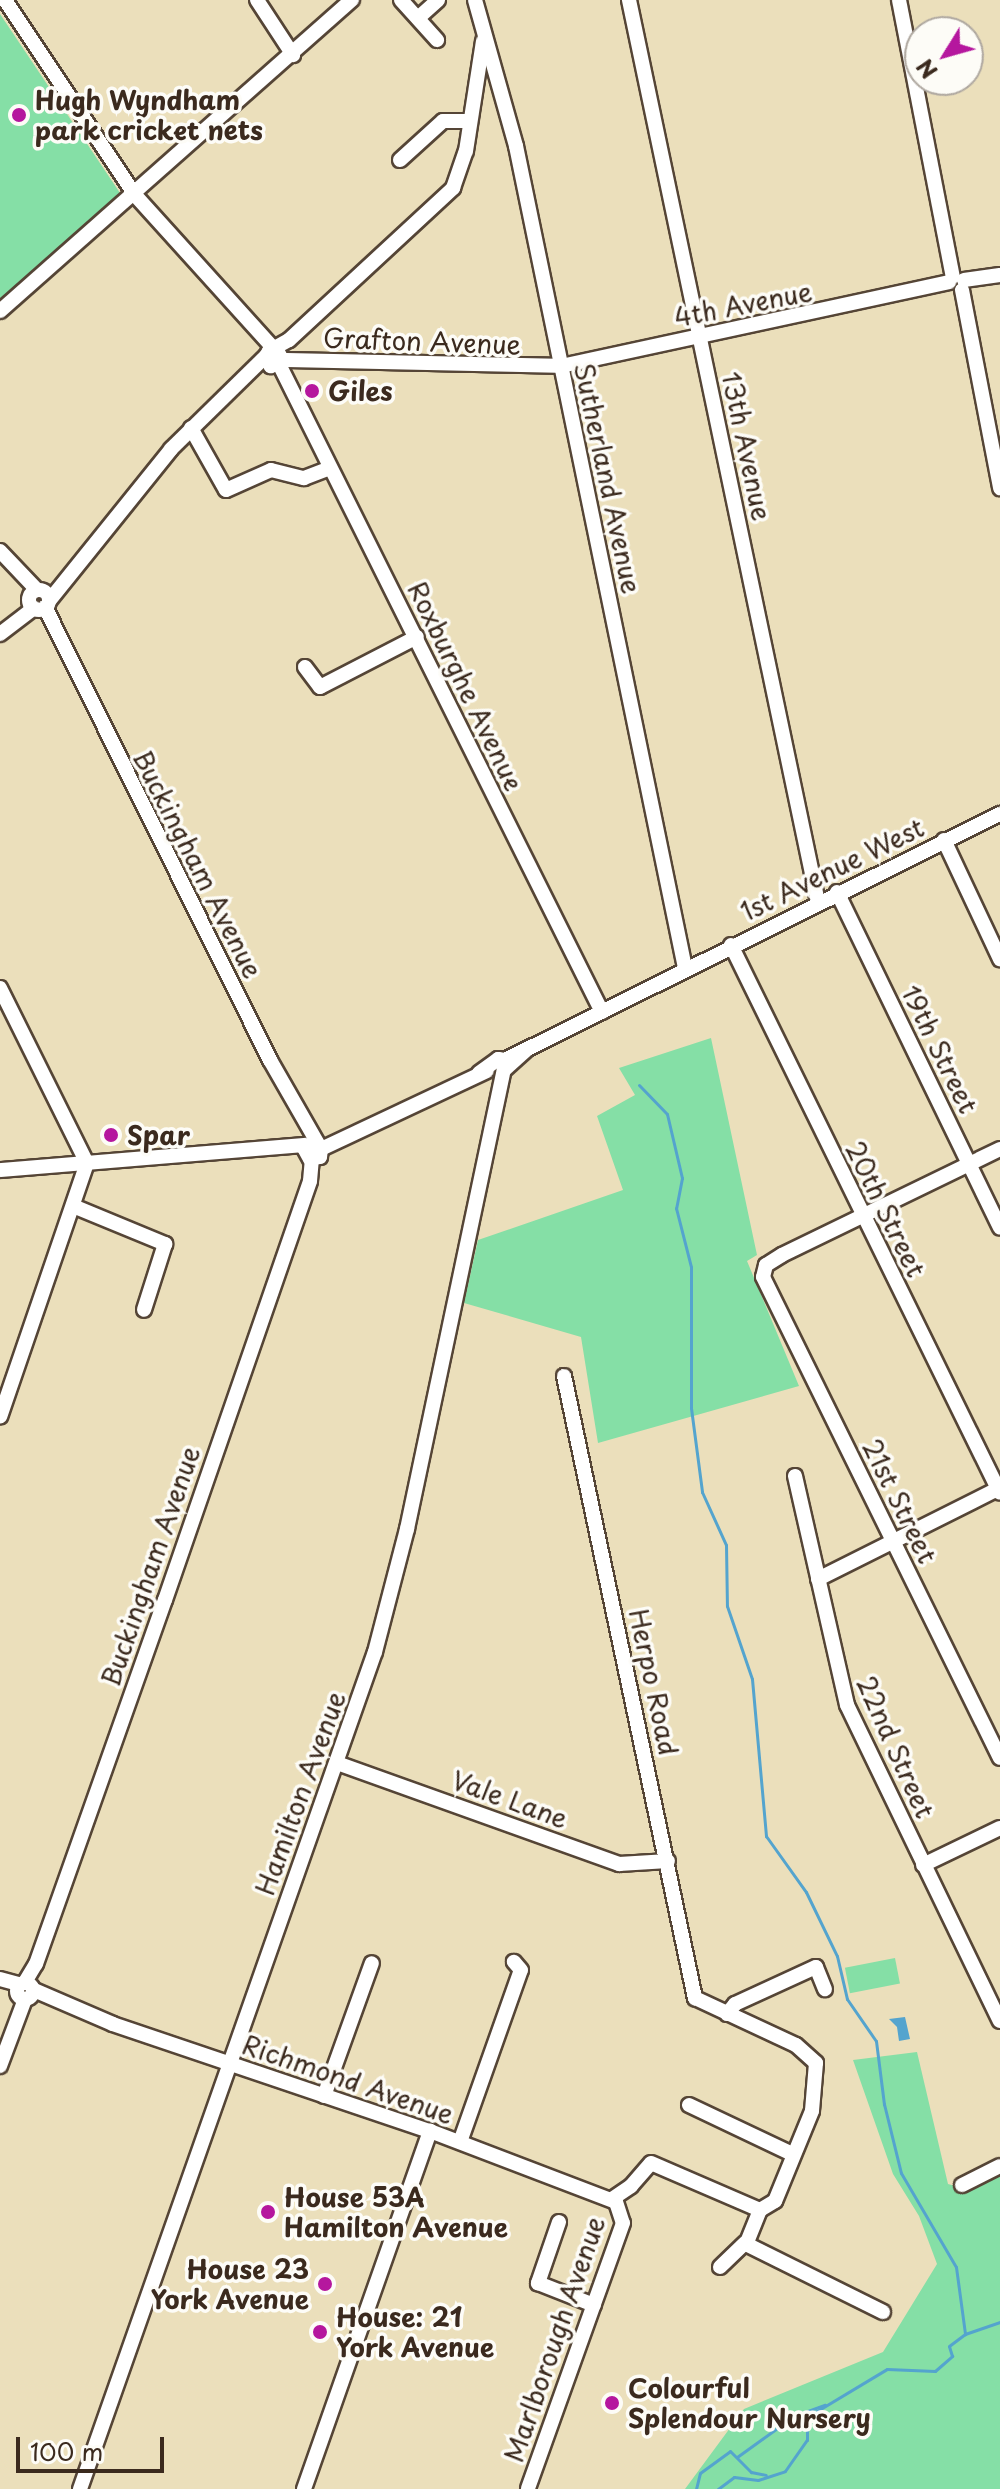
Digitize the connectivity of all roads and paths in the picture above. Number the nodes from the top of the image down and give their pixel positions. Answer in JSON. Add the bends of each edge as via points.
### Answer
{"nodes":[{"id":1,"x":5,"y":0,"type":"edge"},
{"id":2,"x":257,"y":0,"type":"edge"},
{"id":3,"x":352,"y":0,"type":"edge"},
{"id":4,"x":401,"y":0,"type":"edge"},
{"id":5,"x":438,"y":0,"type":"edge"},
{"id":6,"x":475,"y":0,"type":"edge"},
{"id":7,"x":629,"y":0,"type":"edge"},
{"id":8,"x":899,"y":0,"type":"edge"},
{"id":9,"x":418,"y":18,"type":"junction"},
{"id":10,"x":437,"y":40,"type":"dead end"},
{"id":11,"x":484,"y":40,"type":"junction"},
{"id":12,"x":293,"y":55,"type":"junction"},
{"id":13,"x":470,"y":121,"type":"junction"},
{"id":14,"x":400,"y":160,"type":"dead end"},
{"id":15,"x":135,"y":195,"type":"junction"},
{"id":16,"x":1000,"y":275,"type":"edge"},
{"id":17,"x":960,"y":284,"type":"junction"},
{"id":18,"x":0,"y":311,"type":"edge"},
{"id":19,"x":699,"y":336,"type":"junction"},
{"id":20,"x":276,"y":356,"type":"junction"},
{"id":21,"x":561,"y":366,"type":"junction"},
{"id":22,"x":191,"y":428,"type":"junction"},
{"id":23,"x":330,"y":468,"type":"junction"},
{"id":24,"x":1000,"y":488,"type":"edge"},
{"id":25,"x":0,"y":551,"type":"edge"},
{"id":26,"x":38,"y":600,"type":"junction"},
{"id":27,"x":0,"y":634,"type":"edge"},
{"id":28,"x":417,"y":637,"type":"junction"},
{"id":29,"x":305,"y":667,"type":"dead end"},
{"id":30,"x":1000,"y":814,"type":"edge"},
{"id":31,"x":944,"y":840,"type":"junction"},
{"id":32,"x":837,"y":892,"type":"junction"},
{"id":33,"x":818,"y":902,"type":"junction"},
{"id":34,"x":731,"y":945,"type":"junction"},
{"id":35,"x":1000,"y":959,"type":"edge"},
{"id":36,"x":685,"y":968,"type":"junction"},
{"id":37,"x":0,"y":988,"type":"edge"},
{"id":38,"x":602,"y":1012,"type":"junction"},
{"id":39,"x":501,"y":1066,"type":"junction"},
{"id":40,"x":1000,"y":1149,"type":"edge"},
{"id":41,"x":312,"y":1151,"type":"junction"},
{"id":42,"x":87,"y":1163,"type":"junction"},
{"id":43,"x":969,"y":1165,"type":"junction"},
{"id":44,"x":0,"y":1170,"type":"edge"},
{"id":45,"x":73,"y":1206,"type":"junction"},
{"id":46,"x":862,"y":1217,"type":"junction"},
{"id":47,"x":1000,"y":1227,"type":"edge"},
{"id":48,"x":144,"y":1310,"type":"dead end"},
{"id":49,"x":564,"y":1376,"type":"dead end"},
{"id":50,"x":0,"y":1417,"type":"edge"},
{"id":51,"x":795,"y":1476,"type":"dead end"},
{"id":52,"x":999,"y":1490,"type":"edge"},
{"id":53,"x":893,"y":1541,"type":"junction"},
{"id":54,"x":818,"y":1579,"type":"junction"},
{"id":55,"x":1000,"y":1758,"type":"edge"},
{"id":56,"x":337,"y":1763,"type":"junction"},
{"id":57,"x":1000,"y":1828,"type":"edge"},
{"id":58,"x":668,"y":1861,"type":"junction"},
{"id":59,"x":923,"y":1865,"type":"junction"},
{"id":60,"x":514,"y":1962,"type":"dead end"},
{"id":61,"x":372,"y":1963,"type":"dead end"},
{"id":62,"x":0,"y":1981,"type":"edge"},
{"id":63,"x":825,"y":1989,"type":"dead end"},
{"id":64,"x":25,"y":1991,"type":"junction"},
{"id":65,"x":727,"y":2014,"type":"junction"},
{"id":66,"x":1000,"y":2021,"type":"edge"},
{"id":67,"x":232,"y":2064,"type":"junction"},
{"id":68,"x":0,"y":2066,"type":"edge"},
{"id":69,"x":324,"y":2096,"type":"junction"},
{"id":70,"x":689,"y":2105,"type":"dead end"},
{"id":71,"x":430,"y":2131,"type":"junction"},
{"id":72,"x":460,"y":2142,"type":"junction"},
{"id":73,"x":792,"y":2154,"type":"junction"},
{"id":74,"x":1000,"y":2166,"type":"edge"},
{"id":75,"x":962,"y":2185,"type":"dead end"},
{"id":76,"x":616,"y":2202,"type":"junction"},
{"id":77,"x":760,"y":2210,"type":"junction"},
{"id":78,"x":559,"y":2222,"type":"dead end"},
{"id":79,"x":745,"y":2243,"type":"junction"},
{"id":80,"x":720,"y":2267,"type":"dead end"},
{"id":81,"x":594,"y":2305,"type":"junction"},
{"id":82,"x":883,"y":2312,"type":"dead end"},
{"id":83,"x":80,"y":2489,"type":"edge"},
{"id":84,"x":304,"y":2489,"type":"edge"},
{"id":85,"x":528,"y":2489,"type":"edge"}],
"edges":[{"from":1,"to":15,"type":"street","name":"Roxburghe Avenue"},
{"from":2,"to":12,"type":"street"},
{"from":3,"to":12,"type":"street"},
{"from":4,"to":9,"type":"street"},
{"from":5,"to":9,"type":"street"},
{"from":6,"to":11,"type":"street","name":"Sutherland Avenue"},
{"from":7,"to":19,"type":"street","name":"13th Avenue"},
{"from":8,"to":17,"type":"street"},
{"from":9,"to":10,"type":"street"},
{"from":11,"to":13,"type":"street"},
{"from":11,"to":21,"type":"street","name":"Sutherland Avenue","via":[[516,146]]},
{"from":12,"to":15,"type":"street"},
{"from":13,"to":14,"type":"street","via":[[443,121]]},
{"from":13,"to":20,"type":"street","via":[[458,180],[448,195]]},
{"from":15,"to":18,"type":"street"},
{"from":15,"to":20,"type":"street","name":"Roxburghe Avenue"},
{"from":16,"to":17,"type":"street","name":"4th Avenue"},
{"from":17,"to":19,"type":"street","name":"4th Avenue"},
{"from":17,"to":24,"type":"street"},
{"from":19,"to":21,"type":"street","name":"4th Avenue"},
{"from":19,"to":33,"type":"street","name":"13th Avenue"},
{"from":20,"to":21,"type":"street","name":"Grafton Avenue"},
{"from":20,"to":22,"type":"street"},
{"from":20,"to":23,"type":"street","name":"Roxburghe Avenue"},
{"from":21,"to":36,"type":"street","name":"Sutherland Avenue"},
{"from":22,"to":23,"type":"street","via":[[226,490],[271,470],[299,478]]},
{"from":22,"to":26,"type":"street"},
{"from":23,"to":28,"type":"street","name":"Roxburghe Avenue"},
{"from":25,"to":26,"type":"street"},
{"from":26,"to":27,"type":"street"},
{"from":26,"to":41,"type":"street","name":"Buckingham Avenue","via":[[304,1124]]},
{"from":28,"to":29,"type":"street","via":[[320,687]]},
{"from":28,"to":38,"type":"street","name":"Roxburghe Avenue"},
{"from":30,"to":31,"type":"street","name":"1st Avenue West"},
{"from":31,"to":32,"type":"street","name":"1st Avenue West"},
{"from":31,"to":35,"type":"street"},
{"from":32,"to":33,"type":"street","name":"1st Avenue West"},
{"from":32,"to":43,"type":"street","name":"19th Street"},
{"from":33,"to":34,"type":"street","name":"1st Avenue West"},
{"from":34,"to":36,"type":"street","name":"1st Avenue West"},
{"from":34,"to":46,"type":"street","name":"20th Street"},
{"from":36,"to":38,"type":"street","name":"1st Avenue West"},
{"from":37,"to":42,"type":"street"},
{"from":38,"to":39,"type":"street","name":"1st Avenue West"},
{"from":39,"to":41,"type":"street","name":"1st Avenue West","via":[[340,1144]]},
{"from":39,"to":56,"type":"street","name":"Hamilton Avenue","via":[[500,1094],[396,1575]]},
{"from":40,"to":43,"type":"street"},
{"from":41,"to":42,"type":"street","name":"1st Avenue West"},
{"from":41,"to":64,"type":"street","name":"Buckingham Avenue","via":[[308,1184]]},
{"from":42,"to":44,"type":"street","name":"1st Avenue West"},
{"from":42,"to":45,"type":"street"},
{"from":43,"to":46,"type":"street"},
{"from":43,"to":47,"type":"street","name":"19th Street"},
{"from":45,"to":48,"type":"street","via":[[165,1244]]},
{"from":45,"to":50,"type":"street"},
{"from":46,"to":52,"type":"street","name":"20th Street"},
{"from":46,"to":53,"type":"street","name":"21st Street","via":[[766,1265],[764,1283]]},
{"from":49,"to":58,"type":"street","name":"Herpo Road"},
{"from":51,"to":54,"type":"street","name":"22nd Street"},
{"from":52,"to":53,"type":"street"},
{"from":53,"to":54,"type":"street"},
{"from":53,"to":55,"type":"street","name":"21st Street"},
{"from":54,"to":59,"type":"street","name":"22nd Street","via":[[851,1715]]},
{"from":56,"to":58,"type":"street","name":"Vale Lane","via":[[619,1864]]},
{"from":56,"to":67,"type":"street","name":"Hamilton Avenue"},
{"from":57,"to":59,"type":"street"},
{"from":58,"to":65,"type":"street","name":"Herpo Road","via":[[695,1998]]},
{"from":59,"to":66,"type":"street","name":"22nd Street"},
{"from":60,"to":72,"type":"street","via":[[521,1970]]},
{"from":61,"to":69,"type":"street"},
{"from":62,"to":64,"type":"street","name":"Richmond Avenue"},
{"from":63,"to":65,"type":"street","via":[[821,1970],[814,1967],[735,2004]]},
{"from":64,"to":67,"type":"street","name":"Richmond Avenue"},
{"from":64,"to":68,"type":"street","name":"Buckingham Avenue"},
{"from":65,"to":73,"type":"street","via":[[796,2045],[816,2063],[813,2107]]},
{"from":67,"to":69,"type":"street","name":"Richmond Avenue"},
{"from":67,"to":83,"type":"street","name":"Hamilton Avenue"},
{"from":69,"to":71,"type":"street","name":"Richmond Avenue"},
{"from":70,"to":73,"type":"street"},
{"from":71,"to":72,"type":"street","name":"Richmond Avenue"},
{"from":71,"to":84,"type":"street"},
{"from":72,"to":76,"type":"street","name":"Richmond Avenue"},
{"from":73,"to":77,"type":"street","via":[[774,2202]]},
{"from":74,"to":75,"type":"street"},
{"from":76,"to":77,"type":"street","via":[[651,2163]]},
{"from":76,"to":81,"type":"street","name":"Marlborough Avenue","via":[[623,2223]]},
{"from":77,"to":79,"type":"street"},
{"from":78,"to":81,"type":"street","via":[[538,2283]]},
{"from":79,"to":80,"type":"street"},
{"from":79,"to":82,"type":"street"},
{"from":81,"to":85,"type":"street","name":"Marlborough Avenue"}]}
